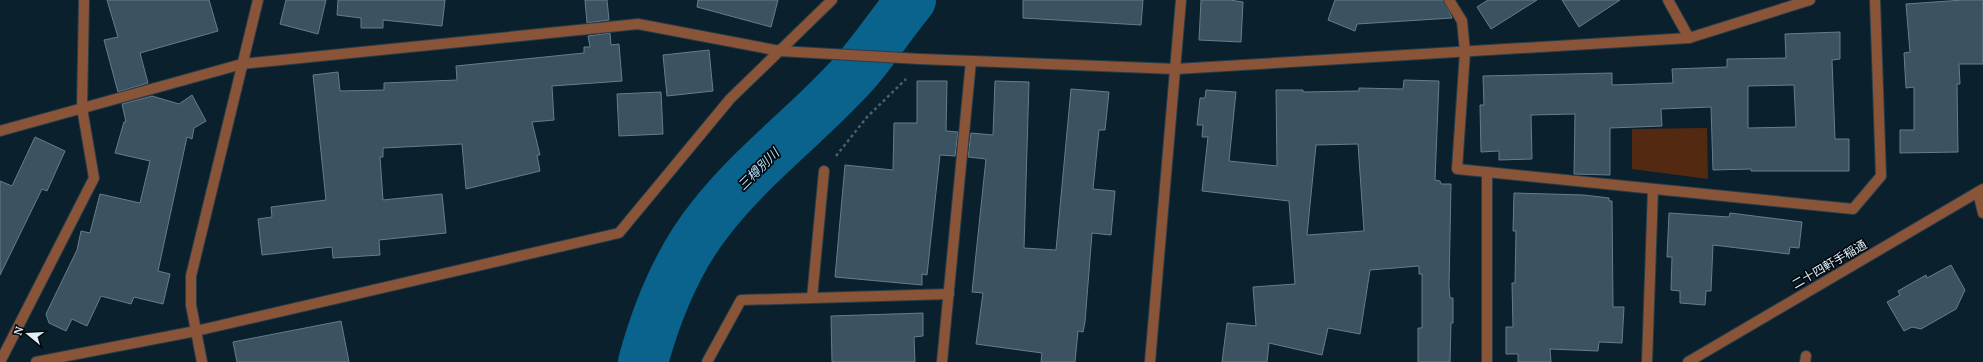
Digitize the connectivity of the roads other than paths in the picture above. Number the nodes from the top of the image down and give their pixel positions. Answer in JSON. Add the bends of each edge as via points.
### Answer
{"nodes":[{"id":1,"x":84,"y":0,"type":"edge"},
{"id":2,"x":258,"y":0,"type":"edge"},
{"id":3,"x":832,"y":0,"type":"edge"},
{"id":4,"x":1181,"y":0,"type":"edge"},
{"id":5,"x":1449,"y":0,"type":"edge"},
{"id":6,"x":1668,"y":0,"type":"edge"},
{"id":7,"x":1810,"y":0,"type":"edge"},
{"id":8,"x":1875,"y":0,"type":"edge"},
{"id":9,"x":1689,"y":38,"type":"junction"},
{"id":10,"x":780,"y":51,"type":"junction"},
{"id":11,"x":1465,"y":52,"type":"junction"},
{"id":12,"x":971,"y":61,"type":"junction"},
{"id":13,"x":242,"y":64,"type":"junction"},
{"id":14,"x":1176,"y":69,"type":"junction"},
{"id":15,"x":82,"y":108,"type":"junction"},
{"id":16,"x":0,"y":131,"type":"edge"},
{"id":17,"x":824,"y":171,"type":"road end"},
{"id":18,"x":1487,"y":172,"type":"junction"},
{"id":19,"x":1653,"y":189,"type":"junction"},
{"id":20,"x":1980,"y":190,"type":"edge"},
{"id":21,"x":1983,"y":213,"type":"edge"},
{"id":22,"x":949,"y":294,"type":"junction"},
{"id":23,"x":812,"y":298,"type":"junction"},
{"id":24,"x":196,"y":331,"type":"junction"},
{"id":25,"x":0,"y":362,"type":"edge"},
{"id":26,"x":36,"y":362,"type":"edge"},
{"id":27,"x":202,"y":362,"type":"edge"},
{"id":28,"x":707,"y":362,"type":"edge"},
{"id":29,"x":942,"y":362,"type":"edge"},
{"id":30,"x":1150,"y":362,"type":"edge"},
{"id":31,"x":1487,"y":362,"type":"edge"},
{"id":32,"x":1647,"y":362,"type":"edge"},
{"id":33,"x":1688,"y":362,"type":"edge"}],
"edges":[{"from":1,"to":15,"type":"street"},
{"from":2,"to":13,"type":"street"},
{"from":3,"to":10,"type":"street"},
{"from":4,"to":14,"type":"street"},
{"from":5,"to":11,"type":"street","via":[[1462,21]]},
{"from":6,"to":9,"type":"street"},
{"from":7,"to":9,"type":"street"},
{"from":8,"to":19,"type":"street","via":[[1881,176],[1853,209]]},
{"from":9,"to":11,"type":"street"},
{"from":10,"to":12,"type":"street"},
{"from":10,"to":13,"type":"street","via":[[638,24]]},
{"from":10,"to":24,"type":"street","via":[[730,99],[619,233]]},
{"from":11,"to":14,"type":"street"},
{"from":11,"to":18,"type":"street","via":[[1456,169]]},
{"from":12,"to":14,"type":"street"},
{"from":12,"to":22,"type":"street"},
{"from":13,"to":15,"type":"street"},
{"from":13,"to":24,"type":"street","via":[[191,276]]},
{"from":14,"to":30,"type":"street"},
{"from":15,"to":16,"type":"street"},
{"from":15,"to":25,"type":"street","via":[[94,178]]},
{"from":17,"to":23,"type":"street"},
{"from":18,"to":19,"type":"street"},
{"from":18,"to":31,"type":"street"},
{"from":19,"to":32,"type":"street"},
{"from":20,"to":21,"type":"street"},
{"from":20,"to":33,"type":"street","name":"二十四軒手稲通"},
{"from":22,"to":23,"type":"street"},
{"from":22,"to":29,"type":"street"},
{"from":23,"to":28,"type":"street","via":[[741,300]]},
{"from":24,"to":26,"type":"street"},
{"from":24,"to":27,"type":"street"}]}
